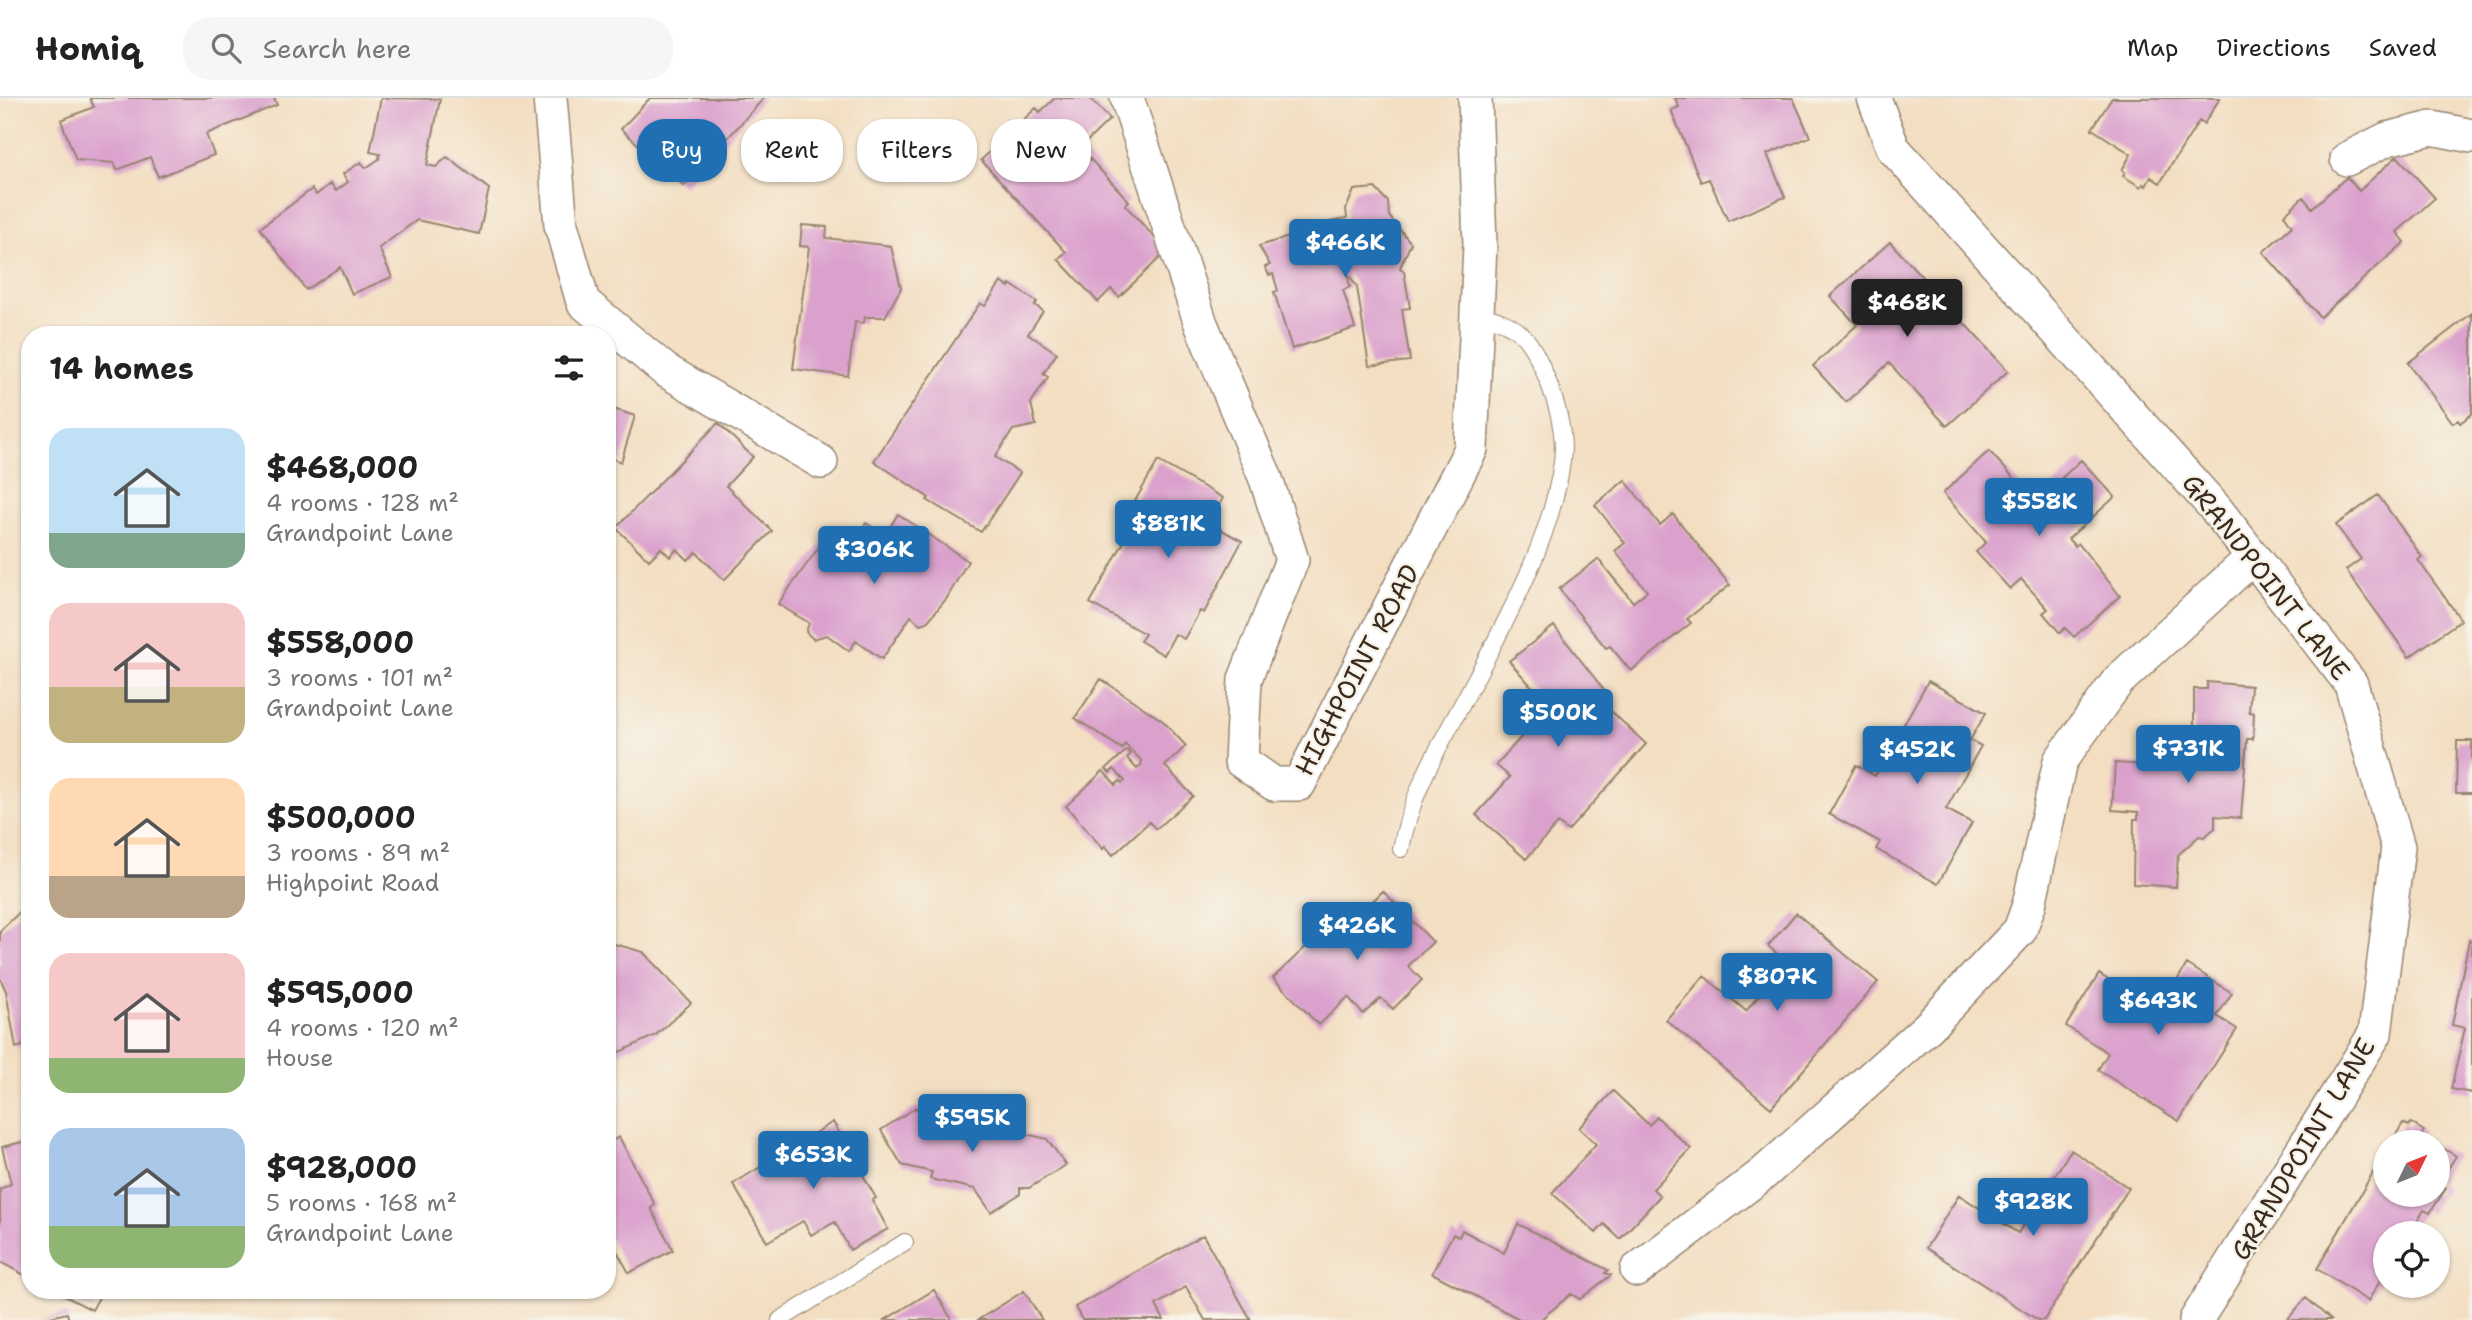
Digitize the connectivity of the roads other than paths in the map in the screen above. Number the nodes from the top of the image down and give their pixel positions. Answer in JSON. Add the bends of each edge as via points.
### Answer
{"nodes":[{"id":1,"x":550,"y":98,"type":"edge"},
{"id":2,"x":1128,"y":98,"type":"edge"},
{"id":3,"x":1475,"y":98,"type":"edge"},
{"id":4,"x":1874,"y":98,"type":"edge"},
{"id":5,"x":2472,"y":135,"type":"edge"},
{"id":6,"x":2347,"y":159,"type":"dead end"},
{"id":7,"x":1477,"y":314,"type":"junction"},
{"id":8,"x":612,"y":326,"type":"edge"},
{"id":9,"x":616,"y":329,"type":"edge"},
{"id":10,"x":821,"y":461,"type":"dead end"},
{"id":11,"x":2253,"y":557,"type":"junction"},
{"id":12,"x":1401,"y":849,"type":"dead end"},
{"id":13,"x":905,"y":1242,"type":"dead end"},
{"id":14,"x":1637,"y":1270,"type":"dead end"},
{"id":15,"x":780,"y":1320,"type":"edge"},
{"id":16,"x":2196,"y":1320,"type":"edge"}],
"edges":[{"from":1,"to":8,"type":"street","via":[[561,225],[583,302]]},
{"from":2,"to":7,"type":"street","name":"HIGHPOINT ROAD","via":[[1201,324],[1266,479],[1292,560],[1245,680],[1241,761],[1274,784],[1299,784],[1471,449]]},
{"from":3,"to":7,"type":"street","name":"HIGHPOINT ROAD","via":[[1480,246]]},
{"from":4,"to":11,"type":"street","name":"GRANDPOINT LANE","via":[[1893,148],[2216,509]]},
{"from":5,"to":6,"type":"street","via":[[2432,128],[2387,139]]},
{"from":7,"to":12,"type":"lane","via":[[1513,325],[1539,360],[1560,416],[1562,460],[1549,524],[1469,692],[1418,785]]},
{"from":9,"to":10,"type":"street","via":[[665,370]]},
{"from":11,"to":14,"type":"street","via":[[2118,681],[2060,761],[2020,930],[1928,1027],[1774,1164]]},
{"from":11,"to":16,"type":"street","name":"GRANDPOINT LANE","via":[[2351,684],[2398,847],[2375,1034]]},
{"from":13,"to":15,"type":"lane"}]}
